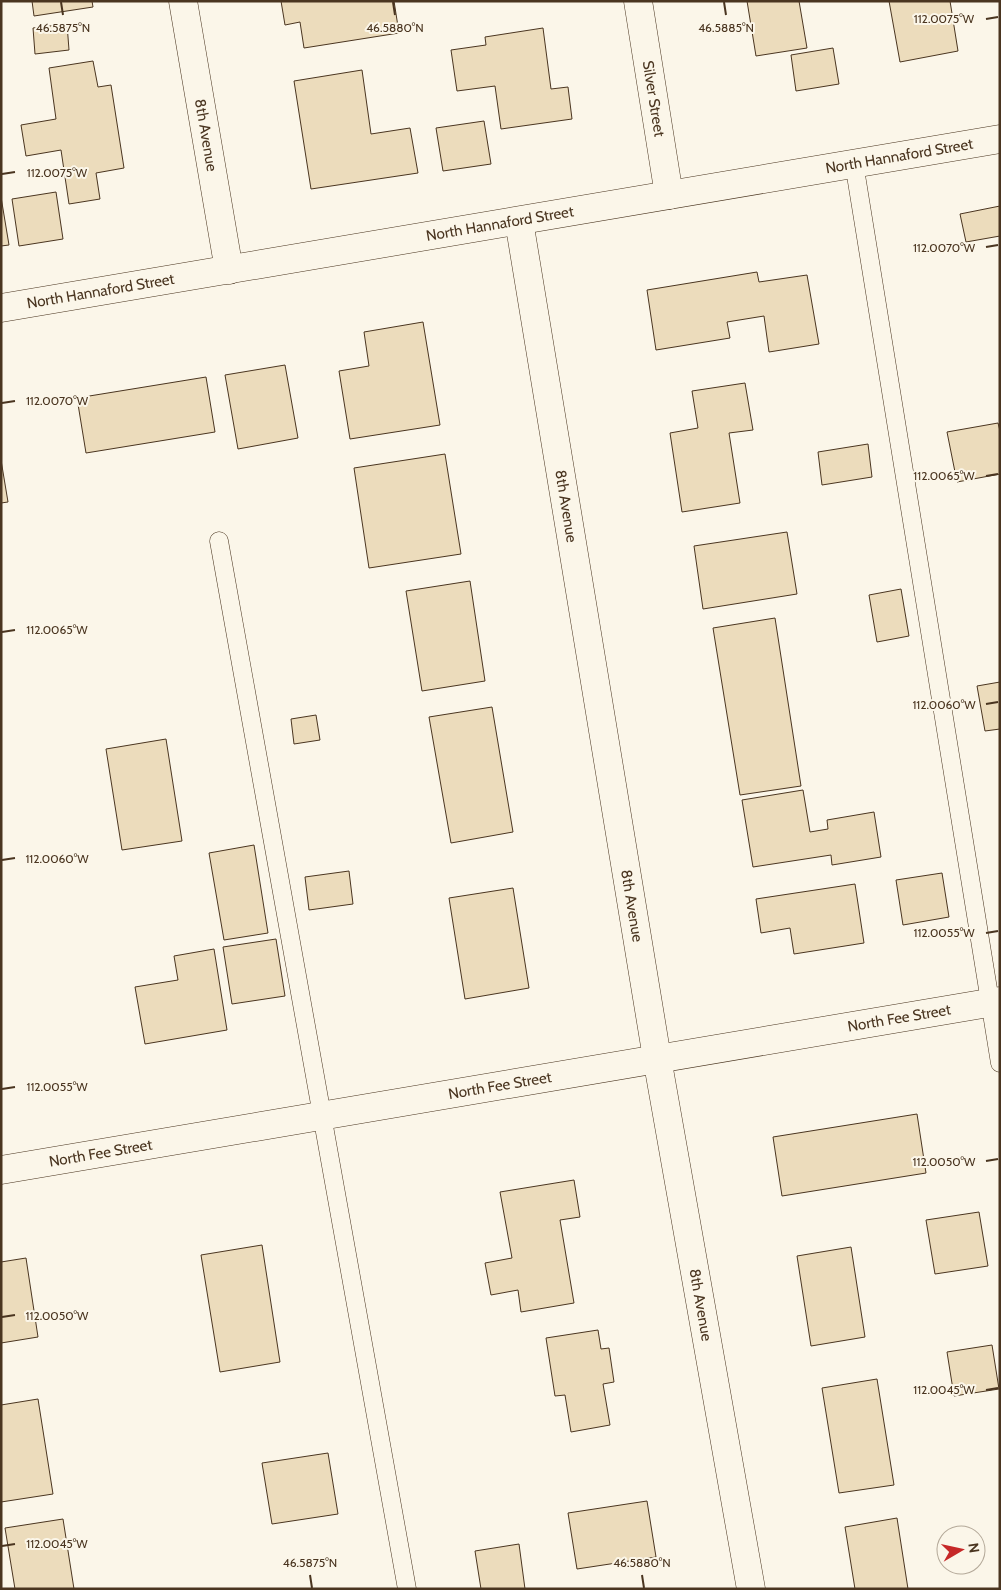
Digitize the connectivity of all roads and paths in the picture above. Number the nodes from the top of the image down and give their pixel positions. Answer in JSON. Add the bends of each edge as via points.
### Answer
{"nodes":[{"id":1,"x":183,"y":1,"type":"edge"},
{"id":2,"x":638,"y":1,"type":"edge"},
{"id":3,"x":1000,"y":139,"type":"edge"},
{"id":4,"x":854,"y":163,"type":"junction"},
{"id":5,"x":669,"y":195,"type":"junction"},
{"id":6,"x":519,"y":221,"type":"junction"},
{"id":7,"x":229,"y":270,"type":"junction"},
{"id":8,"x":1,"y":308,"type":"edge"},
{"id":9,"x":219,"y":540,"type":"dead end"},
{"id":10,"x":994,"y":1002,"type":"edge"},
{"id":11,"x":657,"y":1058,"type":"junction"},
{"id":12,"x":1000,"y":1064,"type":"edge"},
{"id":13,"x":322,"y":1115,"type":"junction"},
{"id":14,"x":1,"y":1170,"type":"edge"},
{"id":15,"x":407,"y":1589,"type":"edge"},
{"id":16,"x":751,"y":1589,"type":"edge"}],
"edges":[{"from":1,"to":7,"type":"street","name":"8th Avenue"},
{"from":2,"to":5,"type":"street","name":"Silver Street"},
{"from":3,"to":4,"type":"street","name":"North Hannaford Street"},
{"from":4,"to":5,"type":"street","name":"North Hannaford Street"},
{"from":4,"to":10,"type":"lane"},
{"from":5,"to":6,"type":"street","name":"North Hannaford Street"},
{"from":6,"to":7,"type":"street","name":"North Hannaford Street"},
{"from":6,"to":11,"type":"street","name":"8th Avenue"},
{"from":7,"to":8,"type":"street","name":"North Hannaford Street"},
{"from":9,"to":13,"type":"lane"},
{"from":10,"to":11,"type":"street","name":"North Fee Street"},
{"from":10,"to":12,"type":"lane"},
{"from":11,"to":13,"type":"street","name":"North Fee Street"},
{"from":11,"to":16,"type":"street","name":"8th Avenue"},
{"from":13,"to":14,"type":"street","name":"North Fee Street"},
{"from":13,"to":15,"type":"lane"}]}
